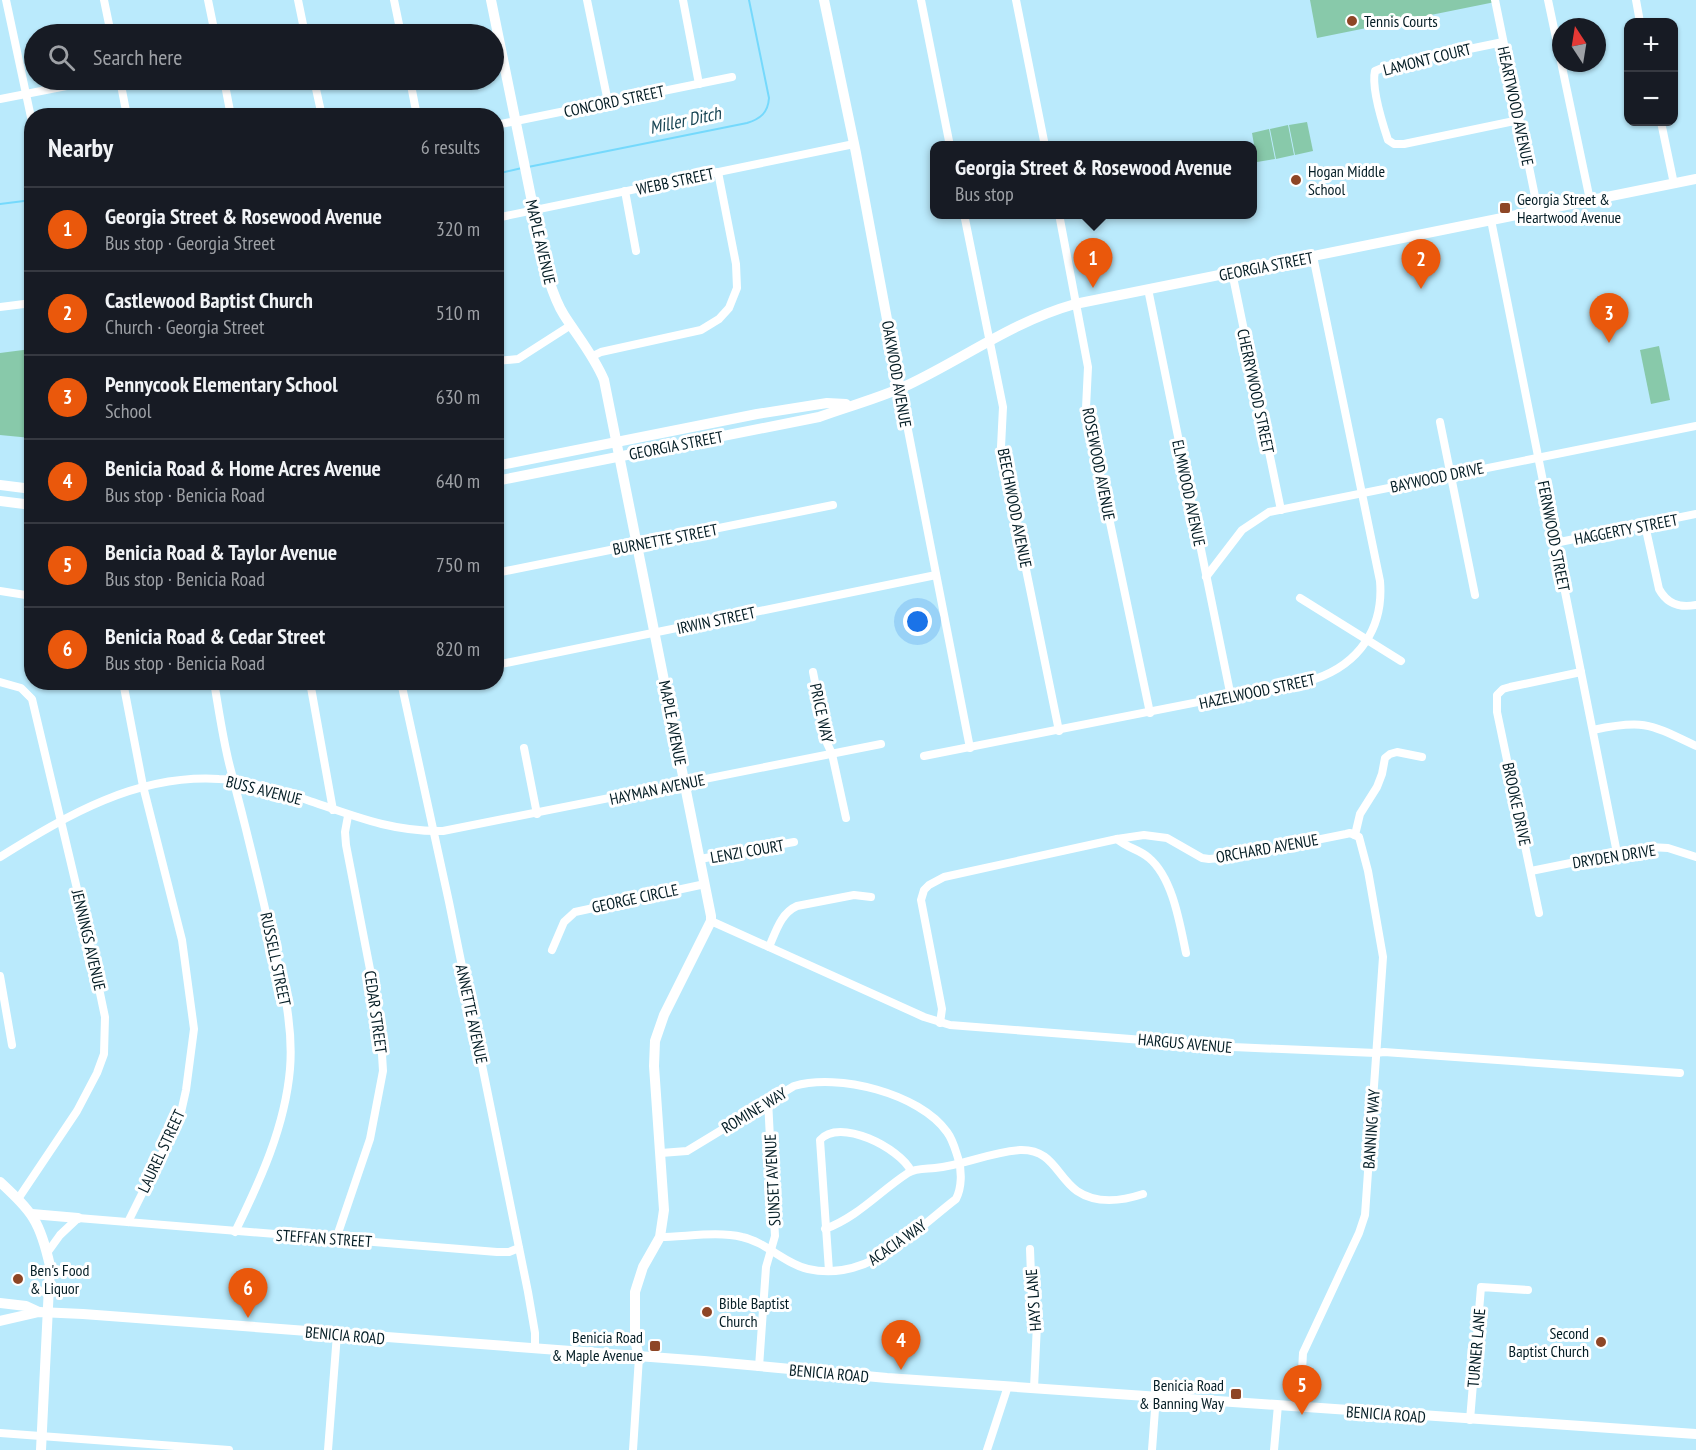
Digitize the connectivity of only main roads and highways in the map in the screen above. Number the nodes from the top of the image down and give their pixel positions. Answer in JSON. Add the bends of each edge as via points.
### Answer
{"nodes":[{"id":1,"x":491,"y":0,"type":"edge"},
{"id":2,"x":824,"y":0,"type":"edge"},
{"id":3,"x":496,"y":24,"type":"edge"},
{"id":4,"x":504,"y":63,"type":"edge"},
{"id":5,"x":1696,"y":179,"type":"edge"},
{"id":6,"x":900,"y":389,"type":"junction"},
{"id":7,"x":853,"y":404,"type":"junction"},
{"id":8,"x":616,"y":441,"type":"junction"},
{"id":9,"x":620,"y":456,"type":"junction"},
{"id":10,"x":504,"y":464,"type":"edge"},
{"id":11,"x":504,"y":479,"type":"edge"},
{"id":12,"x":0,"y":485,"type":"edge"},
{"id":13,"x":24,"y":488,"type":"edge"},
{"id":14,"x":0,"y":501,"type":"edge"},
{"id":15,"x":24,"y":504,"type":"edge"},
{"id":16,"x":0,"y":1182,"type":"edge"},
{"id":17,"x":32,"y":1214,"type":"junction"},
{"id":18,"x":78,"y":1218,"type":"road end"},
{"id":19,"x":0,"y":1303,"type":"edge"},
{"id":20,"x":44,"y":1312,"type":"junction"},
{"id":21,"x":0,"y":1321,"type":"edge"},
{"id":22,"x":639,"y":1356,"type":"junction"},
{"id":23,"x":1696,"y":1434,"type":"edge"},
{"id":24,"x":41,"y":1450,"type":"edge"}],
"edges":[{"from":1,"to":3,"type":"main road","name":"MAPLE AVENUE"},
{"from":2,"to":6,"type":"main road","name":"OAKWOOD AVENUE"},
{"from":4,"to":8,"type":"main road","name":"MAPLE AVENUE","via":[[552,293],[604,380]]},
{"from":5,"to":6,"type":"main road","name":"GEORGIA STREET","via":[[1075,304],[1036,316]]},
{"from":6,"to":7,"type":"main road","name":"GEORGIA STREET"},
{"from":7,"to":8,"type":"main road","name":"GEORGIA STREET","via":[[816,405]]},
{"from":7,"to":9,"type":"main road","name":"GEORGIA STREET","via":[[819,417]]},
{"from":8,"to":9,"type":"main road","name":"MAPLE AVENUE"},
{"from":8,"to":10,"type":"main road","name":"GEORGIA STREET"},
{"from":9,"to":11,"type":"main road","name":"GEORGIA STREET"},
{"from":9,"to":22,"type":"main road","name":"MAPLE AVENUE","via":[[711,921],[655,1041],[664,1210],[660,1237],[635,1293]]},
{"from":12,"to":13,"type":"main road"},
{"from":14,"to":15,"type":"main road"},
{"from":16,"to":17,"type":"main road"},
{"from":17,"to":18,"type":"main road"},
{"from":17,"to":20,"type":"main road","via":[[50,1266]]},
{"from":19,"to":20,"type":"main road"},
{"from":20,"to":21,"type":"main road","name":"BENICIA ROAD"},
{"from":20,"to":22,"type":"main road","name":"BENICIA ROAD"},
{"from":20,"to":24,"type":"main road"},
{"from":22,"to":23,"type":"main road","name":"BENICIA ROAD","via":[[887,1378]]}]}
